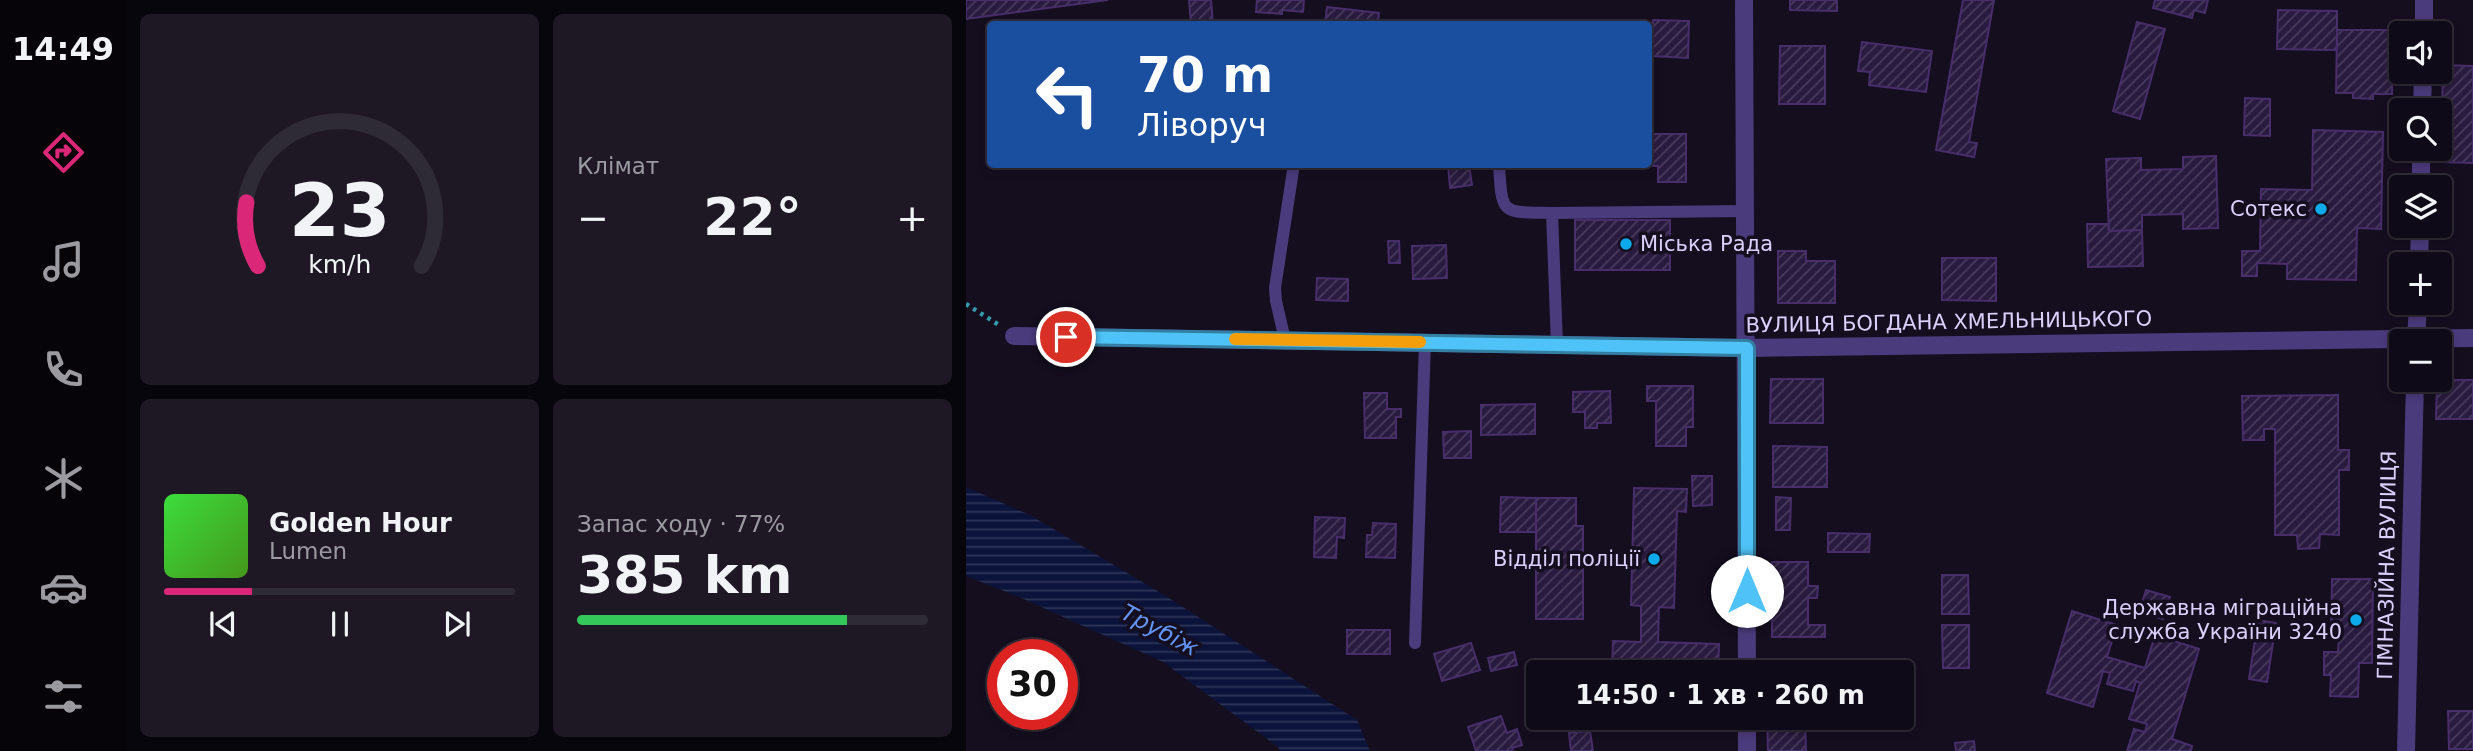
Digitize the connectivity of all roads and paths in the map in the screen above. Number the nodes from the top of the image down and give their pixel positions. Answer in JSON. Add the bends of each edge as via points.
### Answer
{"nodes":[{"id":1,"x":1744,"y":0,"type":"edge"},
{"id":2,"x":2424,"y":0,"type":"edge"},
{"id":3,"x":2424,"y":21,"type":"edge"},
{"id":4,"x":1293,"y":168,"type":"edge"},
{"id":5,"x":1499,"y":168,"type":"edge"},
{"id":6,"x":1746,"y":211,"type":"junction"},
{"id":7,"x":1552,"y":213,"type":"junction"},
{"id":8,"x":966,"y":304,"type":"edge"},
{"id":9,"x":1014,"y":336,"type":"joint"},
{"id":10,"x":2473,"y":338,"type":"edge"},
{"id":11,"x":2452,"y":339,"type":"edge"},
{"id":12,"x":1285,"y":340,"type":"junction"},
{"id":13,"x":2389,"y":340,"type":"edge"},
{"id":14,"x":1425,"y":342,"type":"junction"},
{"id":15,"x":1557,"y":345,"type":"junction"},
{"id":16,"x":1747,"y":348,"type":"junction"},
{"id":17,"x":2415,"y":392,"type":"edge"},
{"id":18,"x":1415,"y":643,"type":"dead end"},
{"id":19,"x":1747,"y":660,"type":"edge"},
{"id":20,"x":1747,"y":730,"type":"edge"},
{"id":21,"x":1747,"y":751,"type":"edge"},
{"id":22,"x":2406,"y":751,"type":"edge"}],
"edges":[{"from":1,"to":6,"type":"street"},
{"from":2,"to":3,"type":"street"},
{"from":4,"to":12,"type":"lane","via":[[1275,288]]},
{"from":5,"to":7,"type":"lane","via":[[1501,199],[1507,208]]},
{"from":6,"to":7,"type":"lane"},
{"from":6,"to":16,"type":"street"},
{"from":7,"to":15,"type":"lane"},
{"from":8,"to":9,"type":"path"},
{"from":9,"to":12,"type":"street","name":"ВУЛИЦЯ БОГДАНА ХМЕЛЬНИЦЬКОГО"},
{"from":10,"to":11,"type":"street","name":"ВУЛИЦЯ БОГДАНА ХМЕЛЬНИЦЬКОГО"},
{"from":12,"to":14,"type":"street","name":"ВУЛИЦЯ БОГДАНА ХМЕЛЬНИЦЬКОГО"},
{"from":13,"to":16,"type":"street","name":"ВУЛИЦЯ БОГДАНА ХМЕЛЬНИЦЬКОГО"},
{"from":14,"to":15,"type":"street","name":"ВУЛИЦЯ БОГДАНА ХМЕЛЬНИЦЬКОГО"},
{"from":14,"to":18,"type":"lane"},
{"from":15,"to":16,"type":"street","name":"ВУЛИЦЯ БОГДАНА ХМЕЛЬНИЦЬКОГО"},
{"from":16,"to":19,"type":"street"},
{"from":17,"to":22,"type":"street","name":"ГІМНАЗІЙНА ВУЛИЦЯ"},
{"from":20,"to":21,"type":"street"}]}
